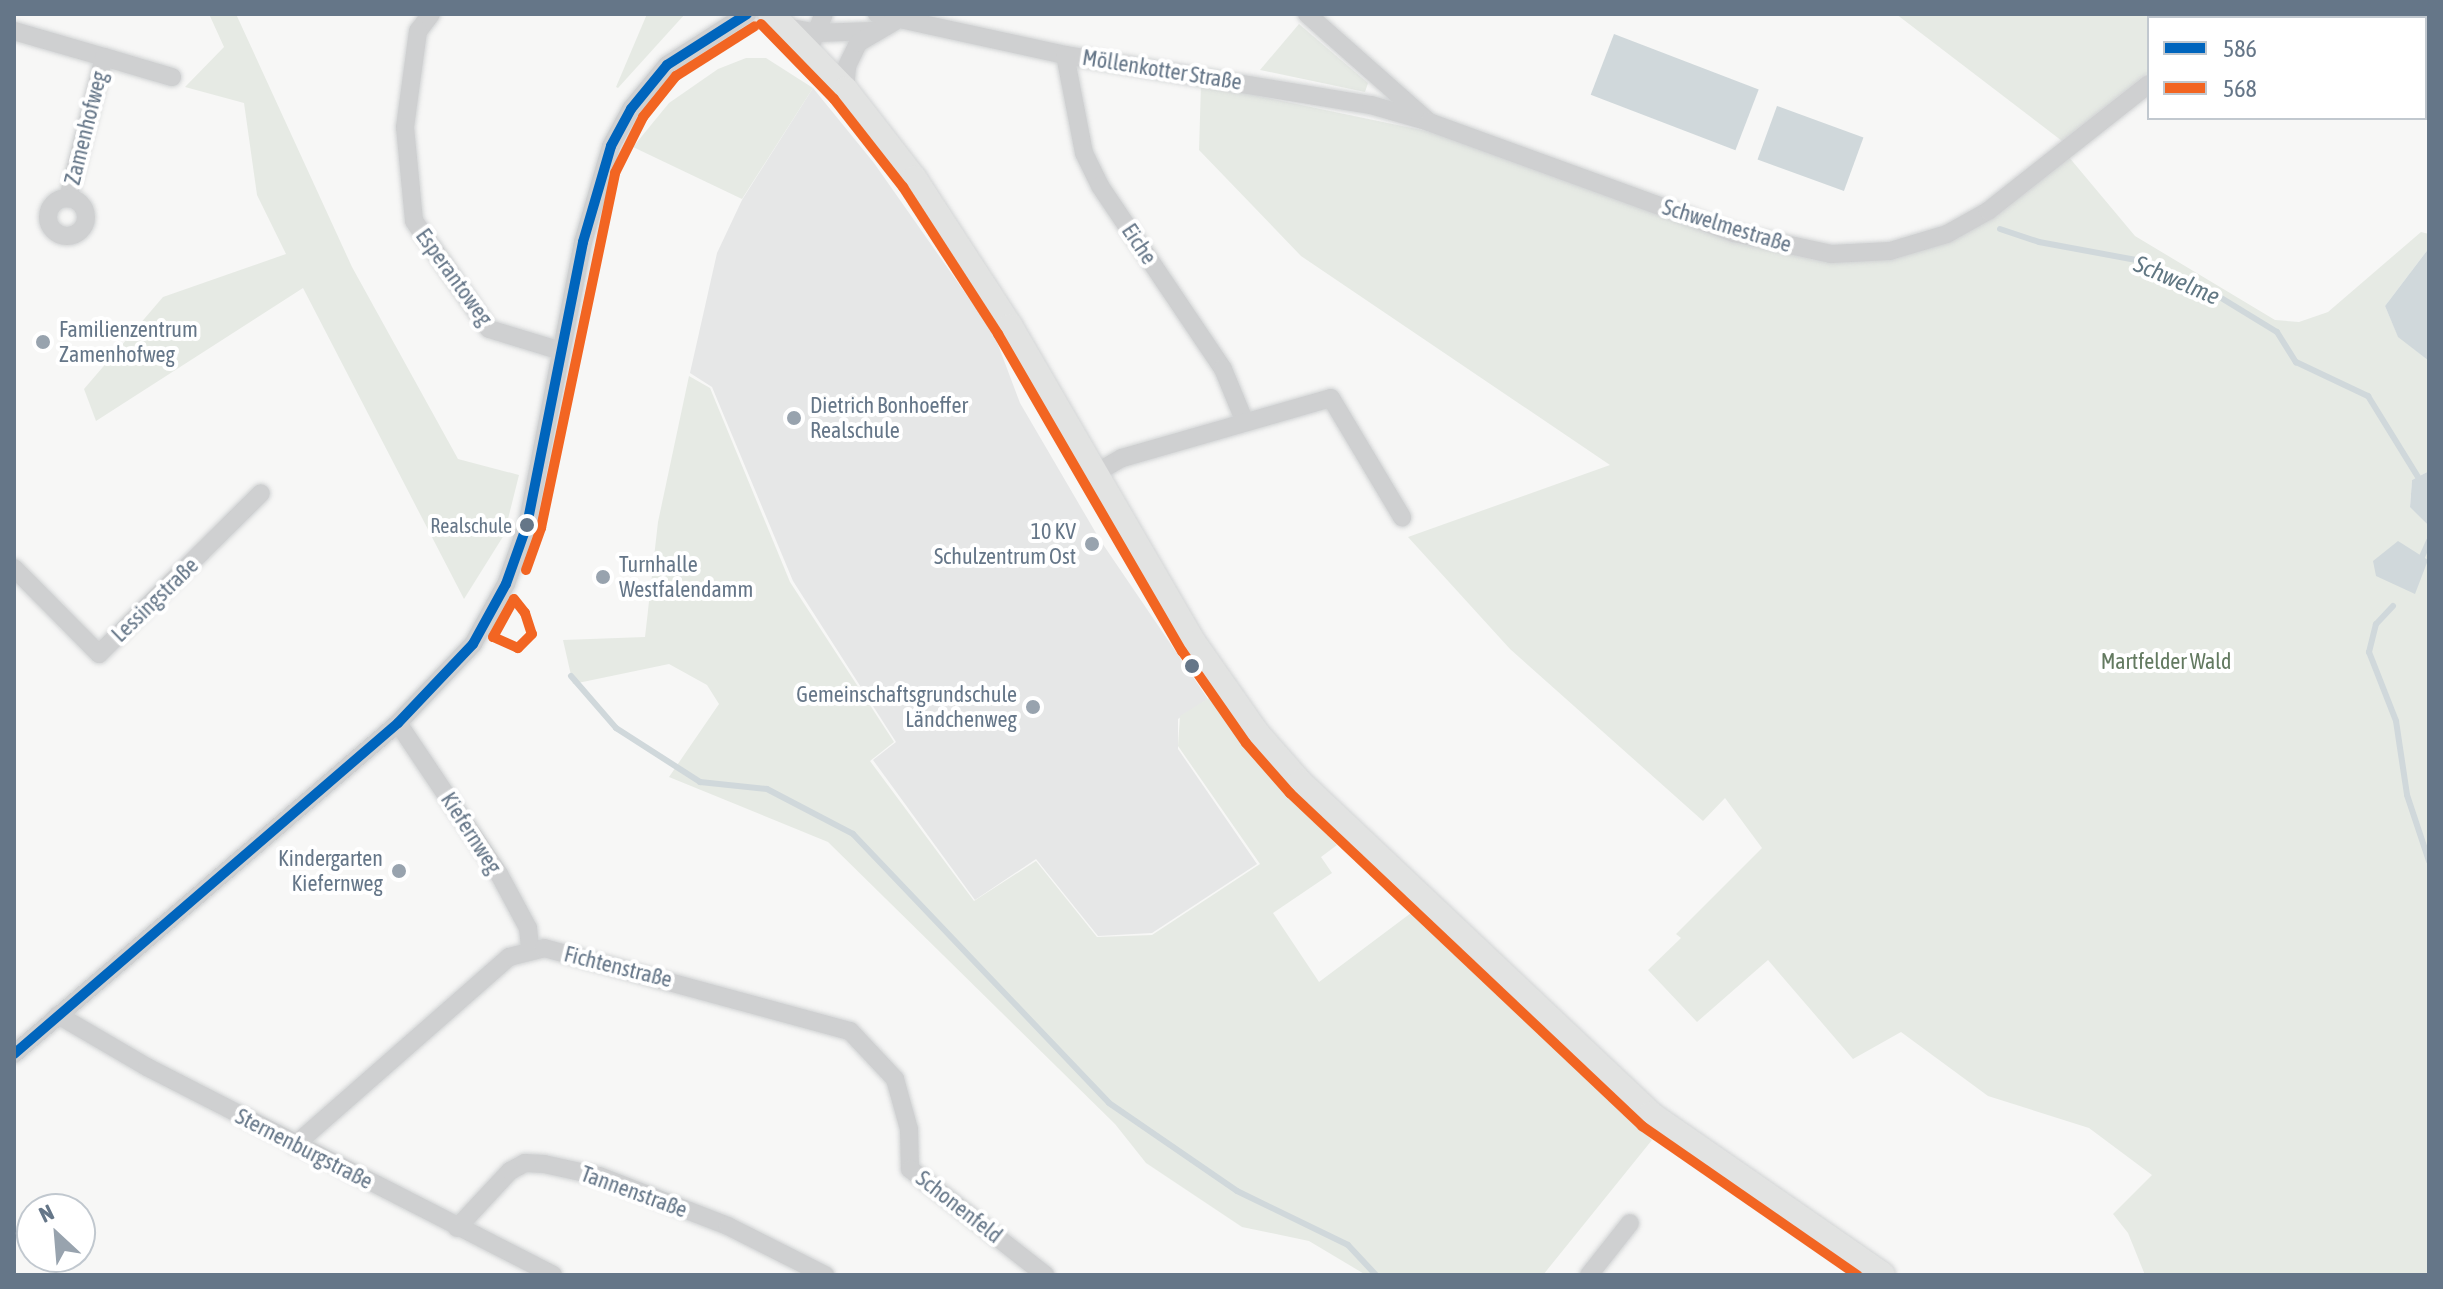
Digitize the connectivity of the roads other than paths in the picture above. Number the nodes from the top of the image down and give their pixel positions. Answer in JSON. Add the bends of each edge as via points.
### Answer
{"nodes":[{"id":1,"x":431,"y":14,"type":"edge"},
{"id":2,"x":747,"y":14,"type":"edge"},
{"id":3,"x":824,"y":14,"type":"edge"},
{"id":4,"x":1307,"y":14,"type":"edge"},
{"id":5,"x":778,"y":21,"type":"edge"},
{"id":6,"x":881,"y":22,"type":"edge"},
{"id":7,"x":14,"y":31,"type":"edge"},
{"id":8,"x":813,"y":43,"type":"junction"},
{"id":9,"x":1065,"y":55,"type":"junction"},
{"id":10,"x":104,"y":57,"type":"junction"},
{"id":11,"x":172,"y":77,"type":"dead end"},
{"id":12,"x":2147,"y":86,"type":"edge"},
{"id":13,"x":845,"y":90,"type":"junction"},
{"id":14,"x":1429,"y":122,"type":"junction"},
{"id":15,"x":68,"y":198,"type":"dead end"},
{"id":16,"x":561,"y":351,"type":"junction"},
{"id":17,"x":1244,"y":420,"type":"junction"},
{"id":18,"x":1094,"y":474,"type":"junction"},
{"id":19,"x":261,"y":493,"type":"dead end"},
{"id":20,"x":1402,"y":517,"type":"dead end"},
{"id":21,"x":14,"y":568,"type":"edge"},
{"id":22,"x":398,"y":723,"type":"junction"},
{"id":23,"x":530,"y":948,"type":"junction"},
{"id":24,"x":58,"y":1015,"type":"junction"},
{"id":25,"x":14,"y":1054,"type":"edge"},
{"id":26,"x":295,"y":1145,"type":"junction"},
{"id":27,"x":910,"y":1169,"type":"joint"},
{"id":28,"x":1630,"y":1223,"type":"dead end"},
{"id":29,"x":457,"y":1228,"type":"junction"},
{"id":30,"x":1876,"y":1273,"type":"edge"},
{"id":31,"x":1588,"y":1274,"type":"edge"},
{"id":32,"x":553,"y":1275,"type":"edge"},
{"id":33,"x":825,"y":1275,"type":"edge"},
{"id":34,"x":1045,"y":1275,"type":"edge"}],
"edges":[{"from":1,"to":16,"type":"street","name":"Esperantoweg","via":[[418,31],[405,127],[414,221],[489,329]]},
{"from":2,"to":16,"type":"street","via":[[667,65],[631,109],[611,146],[583,242]]},
{"from":3,"to":8,"type":"street"},
{"from":4,"to":14,"type":"street","name":"Schwelmestraße"},
{"from":5,"to":8,"type":"main road"},
{"from":6,"to":8,"type":"street","name":"Möllenkotter Straße"},
{"from":6,"to":9,"type":"street","name":"Möllenkotter Straße"},
{"from":6,"to":13,"type":"street","via":[[858,43],[847,66]]},
{"from":7,"to":10,"type":"street","name":"Zamenhofweg"},
{"from":8,"to":13,"type":"main road"},
{"from":9,"to":14,"type":"street","name":"Möllenkotter Straße","via":[[1371,105]]},
{"from":9,"to":17,"type":"street","name":"Eiche","via":[[1084,153],[1100,186],[1223,369]]},
{"from":10,"to":11,"type":"street","name":"Zamenhofweg"},
{"from":10,"to":15,"type":"street","name":"Zamenhofweg"},
{"from":12,"to":14,"type":"street","name":"Schwelmestraße","via":[[1988,211],[1947,234],[1890,251],[1831,254],[1734,233]]},
{"from":13,"to":18,"type":"main road","via":[[951,234]]},
{"from":16,"to":22,"type":"street","via":[[544,461],[506,584],[473,644]]},
{"from":17,"to":18,"type":"street","via":[[1122,458]]},
{"from":17,"to":20,"type":"street","via":[[1331,398]]},
{"from":18,"to":30,"type":"main road","via":[[1217,680],[1324,808],[1651,1115]]},
{"from":19,"to":21,"type":"street","name":"Lessingstraße","via":[[99,654]]},
{"from":22,"to":23,"type":"street","name":"Kiefernweg","via":[[499,874],[528,928]]},
{"from":22,"to":24,"type":"street"},
{"from":23,"to":26,"type":"street","via":[[500,965]]},
{"from":23,"to":27,"type":"street","name":"Fichtenstraße","via":[[850,1031],[895,1079],[909,1129]]},
{"from":24,"to":25,"type":"street"},
{"from":24,"to":26,"type":"street","name":"Sternenburgstraße"},
{"from":26,"to":29,"type":"street","name":"Sternenburgstraße"},
{"from":27,"to":34,"type":"street","name":"Schonenfeld"},
{"from":28,"to":31,"type":"street"},
{"from":29,"to":32,"type":"street","name":"Sternenburgstraße"},
{"from":29,"to":33,"type":"street","name":"Tannenstraße","via":[[510,1171],[525,1163],[544,1164],[599,1176],[728,1226]]}]}
